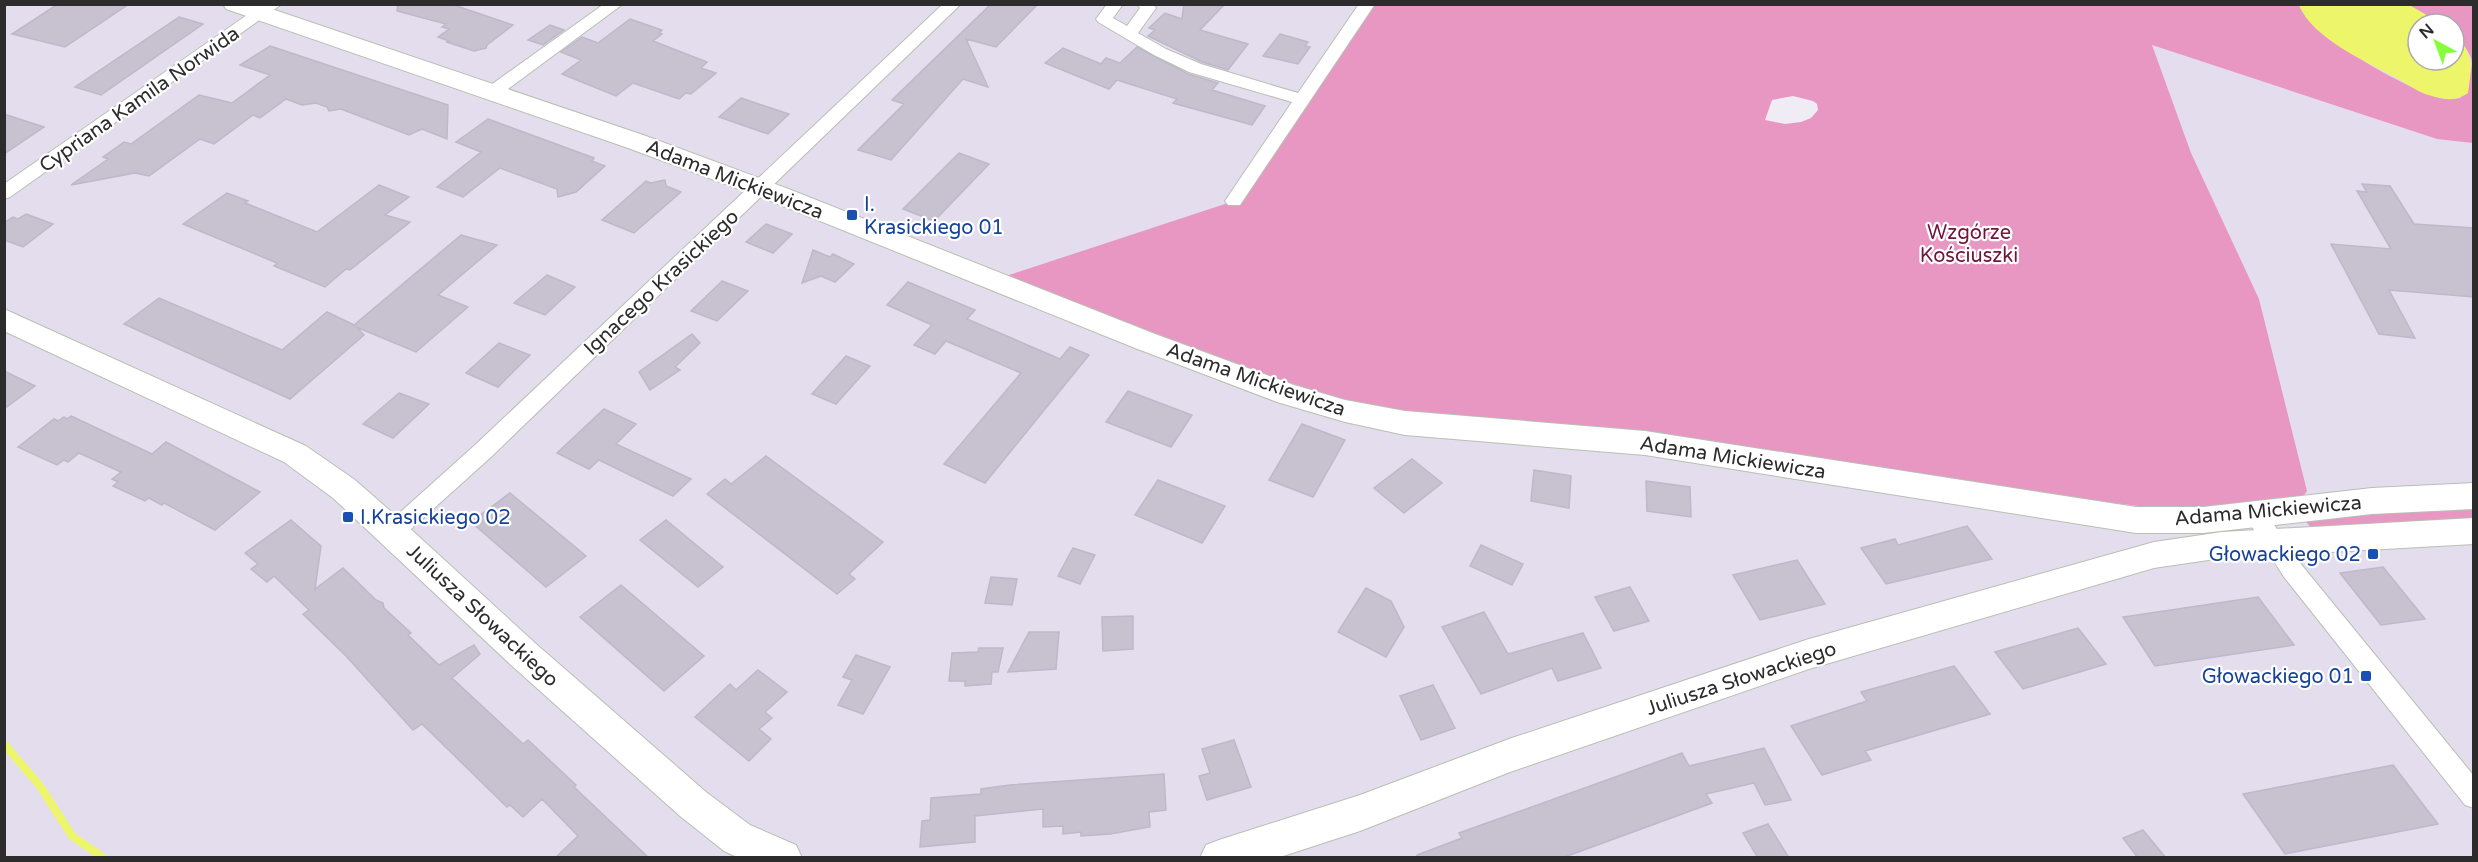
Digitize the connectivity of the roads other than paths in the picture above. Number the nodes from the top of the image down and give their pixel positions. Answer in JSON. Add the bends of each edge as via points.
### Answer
{"nodes":[{"id":1,"x":234,"y":4,"type":"edge"},
{"id":2,"x":615,"y":4,"type":"edge"},
{"id":3,"x":953,"y":4,"type":"edge"},
{"id":4,"x":1115,"y":4,"type":"edge"},
{"id":5,"x":1145,"y":4,"type":"edge"},
{"id":6,"x":1367,"y":4,"type":"edge"},
{"id":7,"x":268,"y":9,"type":"edge"},
{"id":8,"x":1130,"y":33,"type":"junction"},
{"id":9,"x":494,"y":91,"type":"junction"},
{"id":10,"x":1302,"y":100,"type":"junction"},
{"id":11,"x":761,"y":188,"type":"junction"},
{"id":12,"x":4,"y":193,"type":"edge"},
{"id":13,"x":1234,"y":201,"type":"dead end"},
{"id":14,"x":4,"y":319,"type":"edge"},
{"id":15,"x":2474,"y":496,"type":"edge"},
{"id":16,"x":2136,"y":520,"type":"junction"},
{"id":17,"x":2265,"y":528,"type":"junction"},
{"id":18,"x":2474,"y":531,"type":"edge"},
{"id":19,"x":393,"y":532,"type":"junction"},
{"id":20,"x":2154,"y":555,"type":"junction"},
{"id":21,"x":2474,"y":796,"type":"edge"},
{"id":22,"x":783,"y":858,"type":"edge"},
{"id":23,"x":1219,"y":858,"type":"edge"}],
"edges":[{"from":1,"to":7,"type":"street","name":"Adama Mickiewicza"},
{"from":2,"to":9,"type":"street"},
{"from":3,"to":11,"type":"street","name":"Ignacego Krasickiego"},
{"from":4,"to":8,"type":"street","via":[[1104,19]]},
{"from":5,"to":8,"type":"street","via":[[1148,8],[1144,17]]},
{"from":6,"to":10,"type":"street"},
{"from":7,"to":9,"type":"street","name":"Adama Mickiewicza"},
{"from":7,"to":12,"type":"street","name":"Cypriana Kamila Norwida"},
{"from":8,"to":10,"type":"street","via":[[1195,68]]},
{"from":9,"to":11,"type":"street","name":"Adama Mickiewicza"},
{"from":10,"to":13,"type":"street"},
{"from":11,"to":16,"type":"street","name":"Adama Mickiewicza","via":[[1096,323],[1287,394],[1346,411],[1405,423],[1645,443]]},
{"from":11,"to":19,"type":"street","name":"Ignacego Krasickiego"},
{"from":14,"to":19,"type":"street","name":"Juliusza Słowackiego","via":[[295,454],[344,489]]},
{"from":15,"to":17,"type":"street","name":"Adama Mickiewicza","via":[[2372,501]]},
{"from":16,"to":17,"type":"street","name":"Adama Mickiewicza","via":[[2203,520]]},
{"from":16,"to":20,"type":"street","via":[[2160,537]]},
{"from":17,"to":18,"type":"street","name":"Adama Mickiewicza"},
{"from":17,"to":20,"type":"street","name":"Juliusza Słowackiego","via":[[2222,545]]},
{"from":17,"to":21,"type":"street","via":[[2292,570]]},
{"from":19,"to":22,"type":"street","name":"Juliusza Słowackiego","via":[[531,662],[693,804],[737,838]]},
{"from":20,"to":23,"type":"street","name":"Juliusza Słowackiego","via":[[1809,654],[1509,756],[1360,813]]}]}
